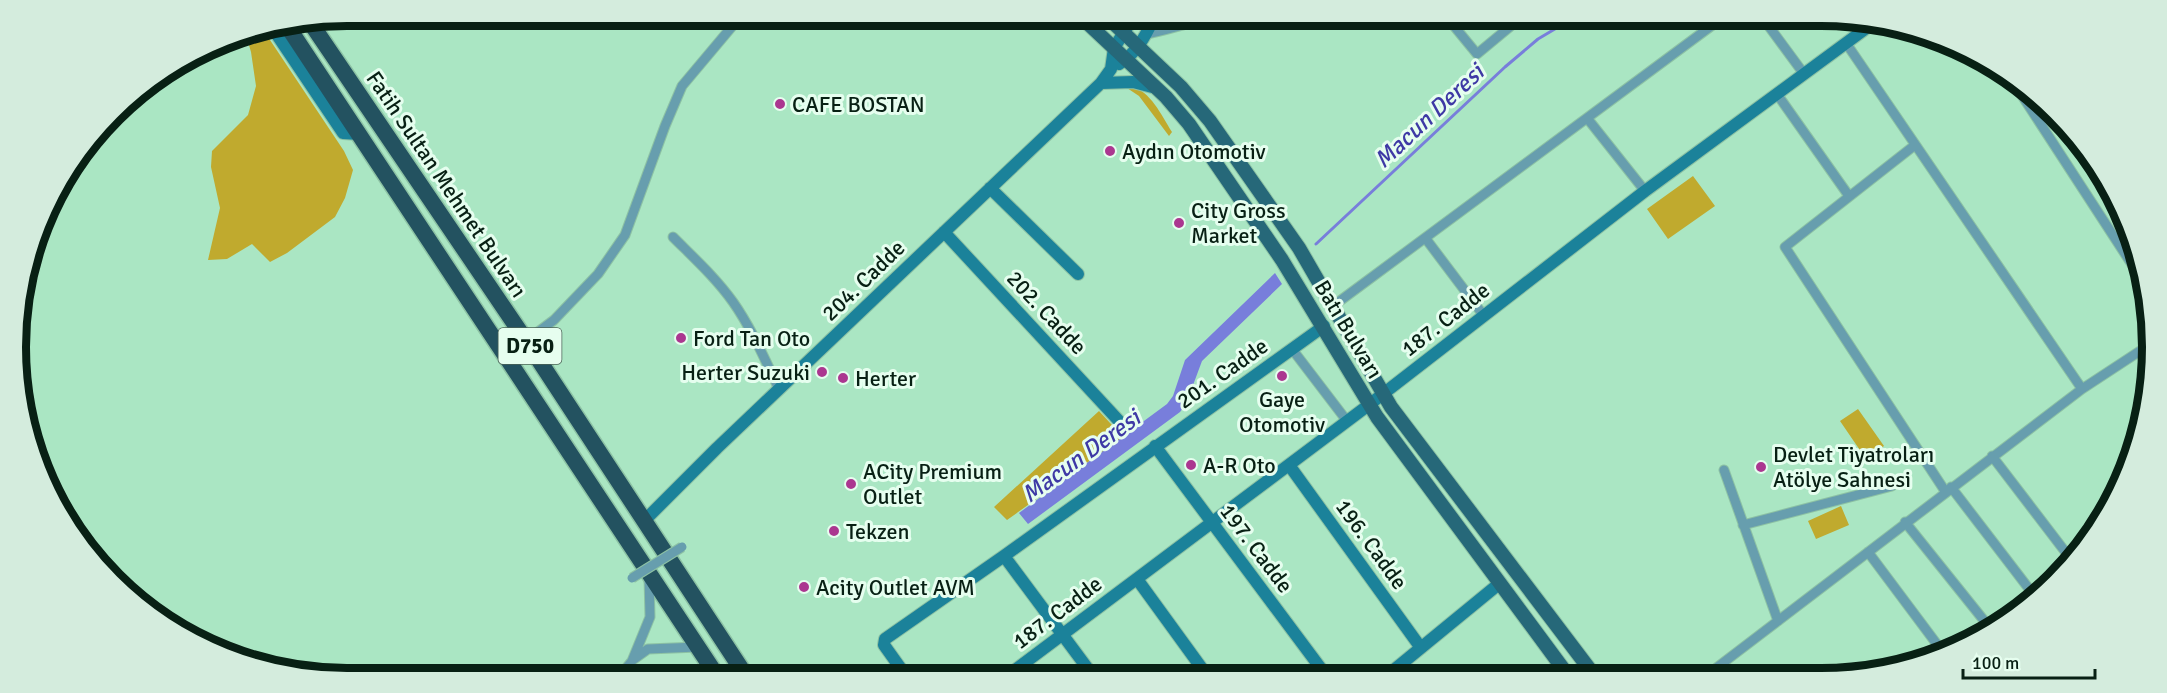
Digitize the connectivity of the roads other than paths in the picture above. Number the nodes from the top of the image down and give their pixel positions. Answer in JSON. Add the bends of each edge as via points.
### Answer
{"nodes":[{"id":1,"x":732,"y":26,"type":"edge"},
{"id":2,"x":1091,"y":26,"type":"edge"},
{"id":3,"x":1117,"y":26,"type":"edge"},
{"id":4,"x":1128,"y":26,"type":"edge"},
{"id":5,"x":1150,"y":26,"type":"edge"},
{"id":6,"x":1180,"y":26,"type":"edge"},
{"id":7,"x":1454,"y":26,"type":"edge"},
{"id":8,"x":1511,"y":26,"type":"edge"},
{"id":9,"x":1712,"y":26,"type":"edge"},
{"id":10,"x":1769,"y":26,"type":"edge"},
{"id":11,"x":314,"y":27,"type":"edge"},
{"id":12,"x":1866,"y":29,"type":"edge"},
{"id":13,"x":290,"y":31,"type":"edge"},
{"id":14,"x":1124,"y":33,"type":"junction"},
{"id":15,"x":275,"y":34,"type":"edge"},
{"id":16,"x":1147,"y":34,"type":"junction"},
{"id":17,"x":1846,"y":43,"type":"junction"},
{"id":18,"x":1138,"y":46,"type":"junction"},
{"id":19,"x":1114,"y":48,"type":"junction"},
{"id":20,"x":1126,"y":59,"type":"junction"},
{"id":21,"x":1111,"y":69,"type":"junction"},
{"id":22,"x":1804,"y":74,"type":"junction"},
{"id":23,"x":1101,"y":83,"type":"junction"},
{"id":24,"x":1157,"y":88,"type":"junction"},
{"id":25,"x":1777,"y":93,"type":"junction"},
{"id":26,"x":2024,"y":98,"type":"edge"},
{"id":27,"x":1587,"y":118,"type":"junction"},
{"id":28,"x":359,"y":134,"type":"junction"},
{"id":29,"x":1915,"y":145,"type":"junction"},
{"id":30,"x":990,"y":188,"type":"junction"},
{"id":31,"x":1645,"y":191,"type":"junction"},
{"id":32,"x":1849,"y":196,"type":"junction"},
{"id":33,"x":944,"y":232,"type":"junction"},
{"id":34,"x":673,"y":237,"type":"dead end"},
{"id":35,"x":1426,"y":239,"type":"junction"},
{"id":36,"x":2131,"y":263,"type":"edge"},
{"id":37,"x":1078,"y":274,"type":"dead end"},
{"id":38,"x":1333,"y":306,"type":"junction"},
{"id":39,"x":1484,"y":316,"type":"junction"},
{"id":40,"x":1323,"y":326,"type":"junction"},
{"id":41,"x":526,"y":341,"type":"junction"},
{"id":42,"x":1292,"y":349,"type":"junction"},
{"id":43,"x":2142,"y":350,"type":"edge"},
{"id":44,"x":779,"y":389,"type":"junction"},
{"id":45,"x":2082,"y":389,"type":"junction"},
{"id":46,"x":1383,"y":394,"type":"junction"},
{"id":47,"x":1370,"y":404,"type":"junction"},
{"id":48,"x":1119,"y":421,"type":"dead end"},
{"id":49,"x":1347,"y":421,"type":"junction"},
{"id":50,"x":1155,"y":446,"type":"junction"},
{"id":51,"x":1992,"y":456,"type":"junction"},
{"id":52,"x":1289,"y":465,"type":"junction"},
{"id":53,"x":1724,"y":470,"type":"dead end"},
{"id":54,"x":1892,"y":486,"type":"dead end"},
{"id":55,"x":1948,"y":489,"type":"junction"},
{"id":56,"x":644,"y":521,"type":"junction"},
{"id":57,"x":1905,"y":522,"type":"junction"},
{"id":58,"x":1212,"y":523,"type":"junction"},
{"id":59,"x":1743,"y":525,"type":"junction"},
{"id":60,"x":682,"y":547,"type":"dead end"},
{"id":61,"x":1868,"y":552,"type":"junction"},
{"id":62,"x":2066,"y":553,"type":"edge"},
{"id":63,"x":1004,"y":556,"type":"junction"},
{"id":64,"x":648,"y":572,"type":"junction"},
{"id":65,"x":632,"y":578,"type":"dead end"},
{"id":66,"x":1137,"y":579,"type":"junction"},
{"id":67,"x":1500,"y":583,"type":"junction"},
{"id":68,"x":2030,"y":590,"type":"edge"},
{"id":69,"x":1778,"y":621,"type":"junction"},
{"id":70,"x":1985,"y":622,"type":"edge"},
{"id":71,"x":1063,"y":634,"type":"junction"},
{"id":72,"x":1938,"y":645,"type":"edge"},
{"id":73,"x":698,"y":647,"type":"junction"},
{"id":74,"x":1421,"y":648,"type":"junction"},
{"id":75,"x":632,"y":661,"type":"junction"},
{"id":76,"x":627,"y":668,"type":"edge"},
{"id":77,"x":712,"y":668,"type":"edge"},
{"id":78,"x":741,"y":668,"type":"edge"},
{"id":79,"x":900,"y":668,"type":"edge"},
{"id":80,"x":1018,"y":668,"type":"edge"},
{"id":81,"x":1087,"y":668,"type":"edge"},
{"id":82,"x":1202,"y":668,"type":"edge"},
{"id":83,"x":1321,"y":668,"type":"edge"},
{"id":84,"x":1396,"y":668,"type":"edge"},
{"id":85,"x":1563,"y":668,"type":"edge"},
{"id":86,"x":1589,"y":668,"type":"edge"},
{"id":87,"x":1716,"y":668,"type":"edge"}],
"edges":[{"from":1,"to":41,"type":"street","via":[[681,86],[625,235],[598,274],[554,320]]},
{"from":2,"to":19,"type":"main road","name":"Batı Bulvarı"},
{"from":3,"to":14,"type":"main road","name":"Batı Bulvarı"},
{"from":4,"to":14,"type":"street","name":"204. Cadde"},
{"from":5,"to":16,"type":"street","name":"204. Cadde"},
{"from":6,"to":16,"type":"street"},
{"from":7,"to":8,"type":"street","via":[[1477,54]]},
{"from":9,"to":27,"type":"street"},
{"from":10,"to":22,"type":"street"},
{"from":11,"to":41,"type":"highway","name":"Fatih Sultan Mehmet Bulvarı","number":"D750"},
{"from":12,"to":17,"type":"street","name":"187. Cadde"},
{"from":13,"to":28,"type":"highway","name":"Fatih Sultan Mehmet Bulvarı","number":"D750"},
{"from":14,"to":18,"type":"main road","name":"Batı Bulvarı"},
{"from":14,"to":19,"type":"street","name":"204. Cadde"},
{"from":15,"to":28,"type":"street","via":[[342,133]]},
{"from":16,"to":18,"type":"street","name":"204. Cadde"},
{"from":17,"to":22,"type":"street","name":"187. Cadde"},
{"from":17,"to":29,"type":"street"},
{"from":18,"to":20,"type":"street","name":"204. Cadde"},
{"from":18,"to":38,"type":"main road","name":"Batı Bulvarı","via":[[1181,87],[1210,122],[1280,220]]},
{"from":19,"to":20,"type":"main road","name":"Batı Bulvarı"},
{"from":19,"to":21,"type":"street","name":"204. Cadde"},
{"from":20,"to":21,"type":"street","name":"204. Cadde"},
{"from":20,"to":24,"type":"main road","name":"Batı Bulvarı"},
{"from":21,"to":23,"type":"street","name":"204. Cadde"},
{"from":22,"to":25,"type":"street","name":"187. Cadde"},
{"from":23,"to":24,"type":"street","via":[[1133,82]]},
{"from":23,"to":30,"type":"street","name":"204. Cadde"},
{"from":24,"to":40,"type":"main road","name":"Batı Bulvarı","via":[[1205,146]]},
{"from":25,"to":31,"type":"street","name":"187. Cadde"},
{"from":25,"to":32,"type":"street"},
{"from":26,"to":36,"type":"street"},
{"from":27,"to":31,"type":"street"},
{"from":27,"to":35,"type":"street"},
{"from":28,"to":64,"type":"highway","name":"Fatih Sultan Mehmet Bulvarı","number":"D750"},
{"from":29,"to":32,"type":"street"},
{"from":29,"to":45,"type":"street"},
{"from":30,"to":33,"type":"street","name":"204. Cadde"},
{"from":30,"to":37,"type":"street"},
{"from":31,"to":39,"type":"street","name":"187. Cadde"},
{"from":32,"to":55,"type":"street","via":[[1785,247]]},
{"from":33,"to":44,"type":"street","name":"204. Cadde"},
{"from":33,"to":48,"type":"street","name":"202. Cadde"},
{"from":34,"to":44,"type":"street","via":[[734,303]]},
{"from":35,"to":38,"type":"street"},
{"from":35,"to":39,"type":"street"},
{"from":38,"to":46,"type":"main road","name":"Batı Bulvarı"},
{"from":39,"to":46,"type":"street","name":"187. Cadde"},
{"from":40,"to":42,"type":"street","name":"201. Cadde"},
{"from":40,"to":47,"type":"main road","name":"Batı Bulvarı"},
{"from":41,"to":56,"type":"highway","name":"Fatih Sultan Mehmet Bulvarı","number":"D750"},
{"from":42,"to":49,"type":"street"},
{"from":42,"to":50,"type":"street","name":"201. Cadde"},
{"from":43,"to":45,"type":"street"},
{"from":44,"to":56,"type":"street","name":"204. Cadde"},
{"from":45,"to":51,"type":"street"},
{"from":46,"to":47,"type":"street","name":"187. Cadde"},
{"from":46,"to":86,"type":"main road","name":"Batı Bulvarı"},
{"from":47,"to":49,"type":"street","name":"187. Cadde"},
{"from":47,"to":67,"type":"main road","name":"Batı Bulvarı"},
{"from":49,"to":52,"type":"street","name":"187. Cadde"},
{"from":50,"to":58,"type":"street","name":"197. Cadde"},
{"from":50,"to":63,"type":"street","name":"201. Cadde"},
{"from":51,"to":55,"type":"street"},
{"from":51,"to":62,"type":"street"},
{"from":52,"to":58,"type":"street","name":"187. Cadde"},
{"from":52,"to":74,"type":"street","name":"196. Cadde"},
{"from":53,"to":59,"type":"street"},
{"from":54,"to":59,"type":"street"},
{"from":55,"to":57,"type":"street"},
{"from":55,"to":68,"type":"street"},
{"from":56,"to":78,"type":"highway","name":"Fatih Sultan Mehmet Bulvarı","number":"D750"},
{"from":57,"to":61,"type":"street"},
{"from":57,"to":70,"type":"street"},
{"from":58,"to":66,"type":"street","name":"187. Cadde"},
{"from":58,"to":83,"type":"street","name":"197. Cadde"},
{"from":59,"to":69,"type":"street"},
{"from":60,"to":65,"type":"street","bridge":true},
{"from":61,"to":69,"type":"street"},
{"from":61,"to":72,"type":"street"},
{"from":63,"to":71,"type":"street"},
{"from":63,"to":79,"type":"street","name":"201. Cadde","via":[[885,639],[884,645]]},
{"from":64,"to":73,"type":"highway","name":"Fatih Sultan Mehmet Bulvarı","number":"D750"},
{"from":64,"to":75,"type":"street","via":[[650,617]]},
{"from":66,"to":71,"type":"street","name":"187. Cadde"},
{"from":66,"to":82,"type":"street"},
{"from":67,"to":74,"type":"street"},
{"from":67,"to":85,"type":"main road","name":"Batı Bulvarı"},
{"from":69,"to":87,"type":"street"},
{"from":71,"to":80,"type":"street","name":"187. Cadde"},
{"from":71,"to":81,"type":"street"},
{"from":73,"to":75,"type":"street","via":[[648,649]]},
{"from":73,"to":77,"type":"highway","name":"Fatih Sultan Mehmet Bulvarı","number":"D750"},
{"from":74,"to":84,"type":"street"},
{"from":75,"to":76,"type":"street"}]}
